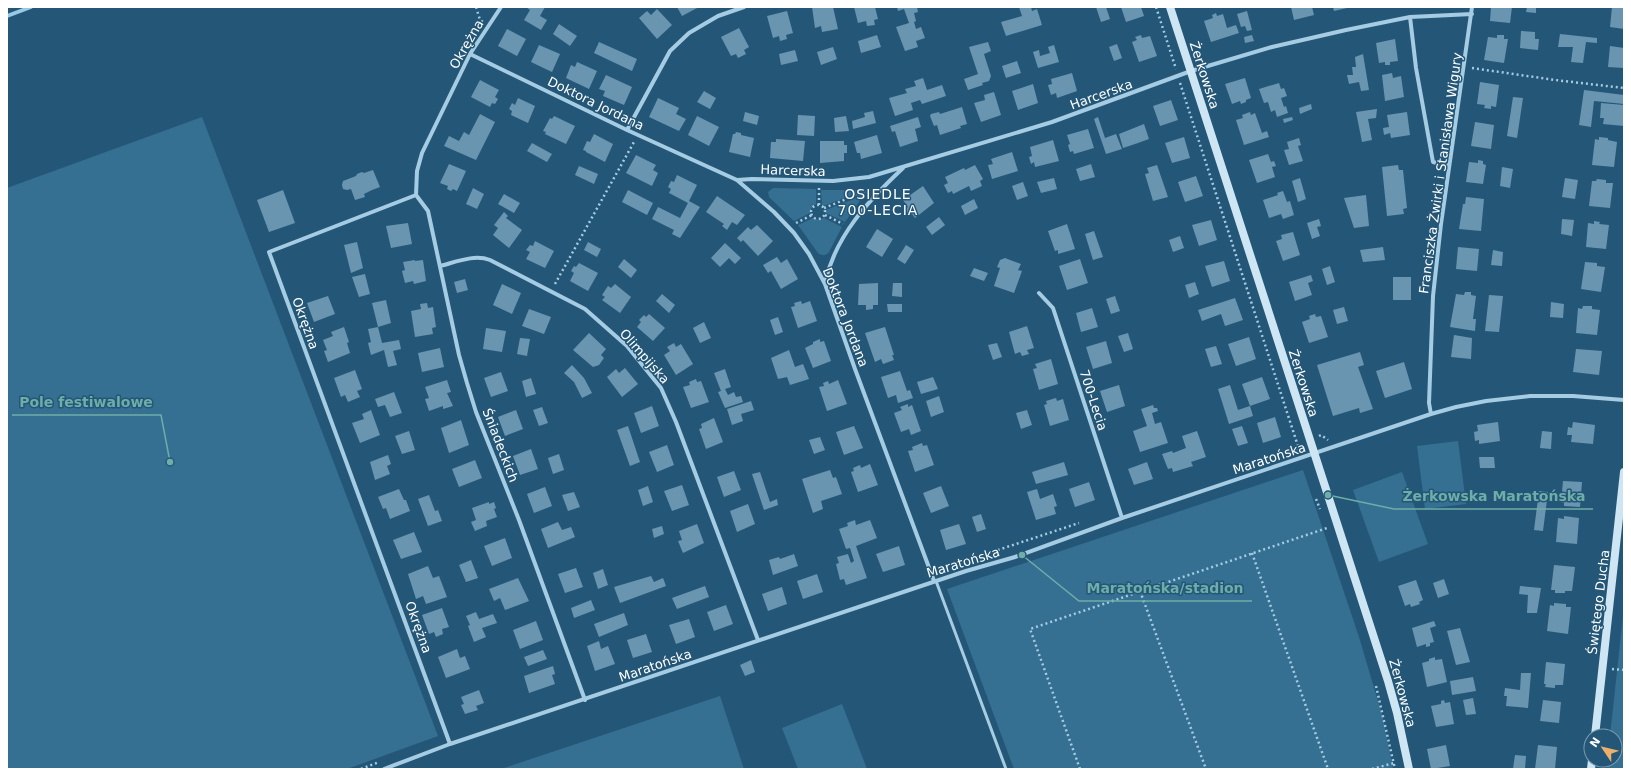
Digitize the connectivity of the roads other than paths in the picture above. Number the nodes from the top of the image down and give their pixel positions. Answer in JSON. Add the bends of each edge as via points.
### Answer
{"nodes":[{"id":1,"x":501,"y":7,"type":"edge"},
{"id":2,"x":744,"y":7,"type":"edge"},
{"id":3,"x":1170,"y":7,"type":"edge"},
{"id":4,"x":1472,"y":7,"type":"edge"},
{"id":5,"x":1472,"y":14,"type":"junction"},
{"id":6,"x":1410,"y":17,"type":"junction"},
{"id":7,"x":470,"y":54,"type":"junction"},
{"id":8,"x":1191,"y":71,"type":"junction"},
{"id":9,"x":626,"y":130,"type":"junction"},
{"id":10,"x":1449,"y":166,"type":"junction"},
{"id":11,"x":903,"y":168,"type":"junction"},
{"id":12,"x":737,"y":180,"type":"junction"},
{"id":13,"x":416,"y":195,"type":"junction"},
{"id":14,"x":440,"y":266,"type":"junction"},
{"id":15,"x":825,"y":284,"type":"junction"},
{"id":16,"x":1039,"y":293,"type":"dead end"},
{"id":17,"x":1624,"y":400,"type":"edge"},
{"id":18,"x":1431,"y":414,"type":"junction"},
{"id":19,"x":1315,"y":454,"type":"junction"},
{"id":20,"x":1624,"y":472,"type":"edge"},
{"id":21,"x":1122,"y":518,"type":"junction"},
{"id":22,"x":935,"y":581,"type":"junction"},
{"id":23,"x":758,"y":640,"type":"junction"},
{"id":24,"x":585,"y":700,"type":"junction"},
{"id":25,"x":1596,"y":728,"type":"edge"},
{"id":26,"x":450,"y":744,"type":"junction"},
{"id":27,"x":384,"y":769,"type":"edge"},
{"id":28,"x":1006,"y":769,"type":"edge"},
{"id":29,"x":1409,"y":769,"type":"edge"}],
"edges":[{"from":1,"to":7,"type":"street","name":"Okrężna"},
{"from":2,"to":9,"type":"street","via":[[718,16],[689,33],[670,51]]},
{"from":3,"to":8,"type":"street","name":"Żerkowska"},
{"from":4,"to":5,"type":"street","name":"Franciszka Żwirki i Stanisława Wigury"},
{"from":5,"to":6,"type":"street","name":"Harcerska"},
{"from":5,"to":10,"type":"street","name":"Franciszka Żwirki i Stanisława Wigury"},
{"from":6,"to":8,"type":"street","name":"Harcerska","via":[[1272,47]]},
{"from":6,"to":10,"type":"street","via":[[1416,68],[1433,162]]},
{"from":7,"to":9,"type":"street","name":"Doktora Jordana"},
{"from":7,"to":13,"type":"street","name":"Okrężna","via":[[422,153],[417,171]]},
{"from":8,"to":11,"type":"street","name":"Harcerska","via":[[1052,122]]},
{"from":8,"to":19,"type":"street","name":"Żerkowska"},
{"from":9,"to":12,"type":"street","name":"Doktora Jordana"},
{"from":10,"to":18,"type":"street","name":"Franciszka Żwirki i Stanisława Wigury","via":[[1433,296],[1429,403]]},
{"from":11,"to":12,"type":"street","name":"Harcerska","via":[[853,180]]},
{"from":11,"to":15,"type":"street","via":[[866,205],[850,227],[828,271]]},
{"from":12,"to":15,"type":"street","name":"Doktora Jordana","via":[[788,226],[809,254]]},
{"from":13,"to":14,"type":"street","name":"Śniadeckich","via":[[428,210]]},
{"from":13,"to":26,"type":"street","name":"Okrężna","via":[[269,252]]},
{"from":14,"to":23,"type":"street","name":"Olimpijska","via":[[470,258],[485,258],[584,309],[639,359],[661,388],[676,422]]},
{"from":14,"to":24,"type":"street","name":"Śniadeckich","via":[[469,390]]},
{"from":15,"to":22,"type":"street","name":"Doktora Jordana"},
{"from":16,"to":21,"type":"street","name":"700-Lecia","via":[[1053,308]]},
{"from":17,"to":18,"type":"street","name":"Maratońska","via":[[1530,396],[1486,401]]},
{"from":18,"to":19,"type":"street","name":"Maratońska"},
{"from":19,"to":21,"type":"street","name":"Maratońska"},
{"from":19,"to":29,"type":"street","name":"Żerkowska","via":[[1388,680]]},
{"from":20,"to":25,"type":"street","name":"Świętego Ducha"},
{"from":21,"to":22,"type":"street","name":"Maratońska","via":[[1029,553]]},
{"from":22,"to":23,"type":"street","name":"Maratońska"},
{"from":22,"to":28,"type":"lane"},
{"from":23,"to":24,"type":"street","name":"Maratońska"},
{"from":24,"to":26,"type":"street","name":"Maratońska"},
{"from":26,"to":27,"type":"street","name":"Maratońska"}]}
